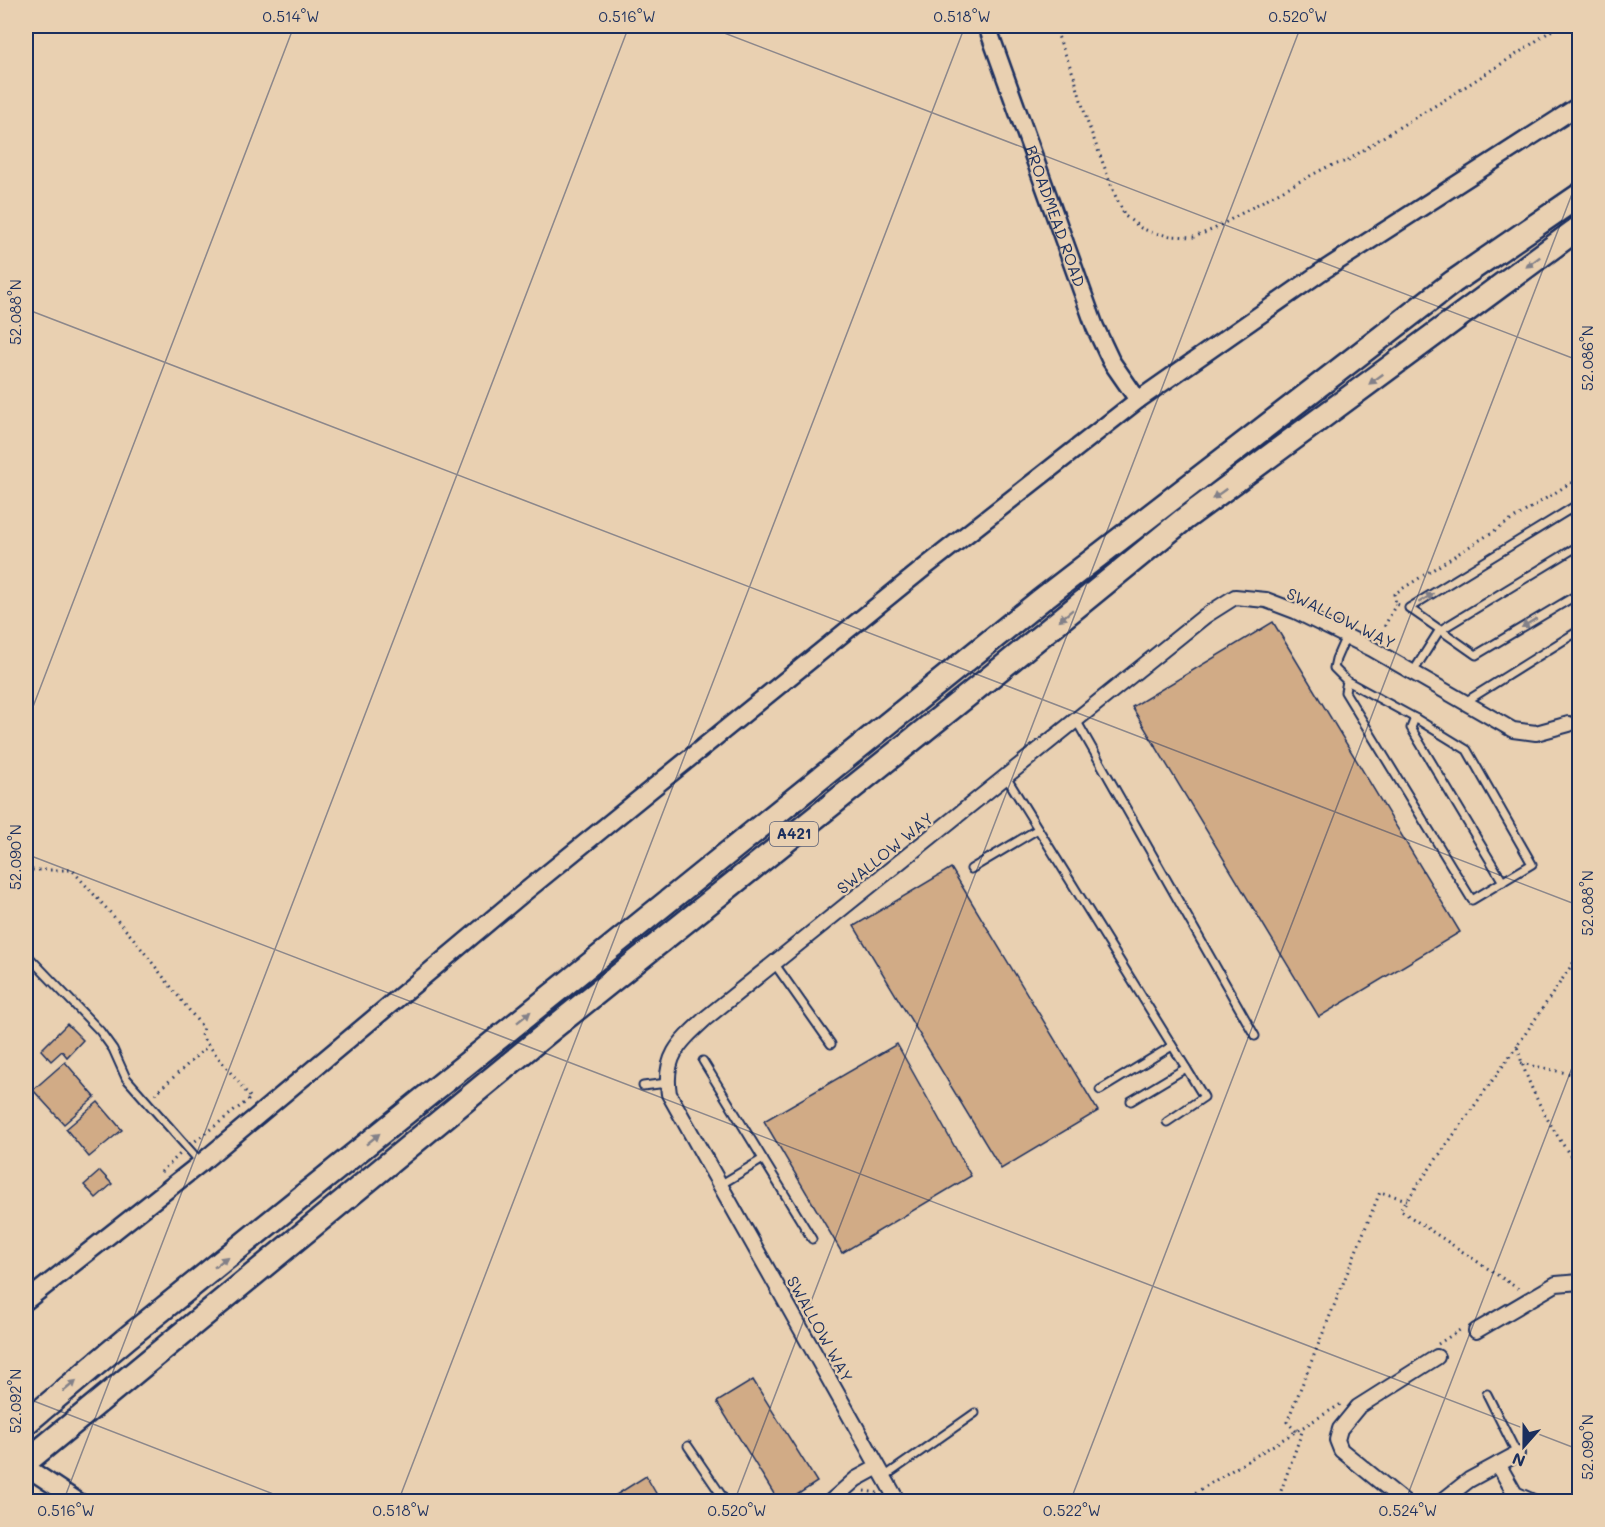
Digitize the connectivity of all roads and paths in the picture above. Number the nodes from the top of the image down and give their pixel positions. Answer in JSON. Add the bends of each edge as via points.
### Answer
{"nodes":[{"id":1,"x":987,"y":26,"type":"edge"},
{"id":2,"x":1054,"y":26,"type":"edge"},
{"id":3,"x":1558,"y":26,"type":"edge"},
{"id":4,"x":1580,"y":105,"type":"edge"},
{"id":5,"x":1580,"y":195,"type":"edge"},
{"id":6,"x":1580,"y":227,"type":"edge"},
{"id":7,"x":1138,"y":400,"type":"junction"},
{"id":8,"x":1580,"y":477,"type":"edge"},
{"id":9,"x":1580,"y":503,"type":"edge"},
{"id":10,"x":1580,"y":545,"type":"edge"},
{"id":11,"x":1580,"y":593,"type":"edge"},
{"id":12,"x":1396,"y":604,"type":"junction"},
{"id":13,"x":1408,"y":608,"type":"junction"},
{"id":14,"x":1580,"y":630,"type":"edge"},
{"id":15,"x":1439,"y":631,"type":"junction"},
{"id":16,"x":1346,"y":636,"type":"junction"},
{"id":17,"x":1372,"y":649,"type":"junction"},
{"id":18,"x":1413,"y":672,"type":"junction"},
{"id":19,"x":1347,"y":681,"type":"junction"},
{"id":20,"x":1465,"y":702,"type":"junction"},
{"id":21,"x":1415,"y":718,"type":"junction"},
{"id":22,"x":1076,"y":720,"type":"junction"},
{"id":23,"x":1574,"y":722,"type":"edge"},
{"id":24,"x":1006,"y":777,"type":"junction"},
{"id":25,"x":1038,"y":829,"type":"junction"},
{"id":26,"x":971,"y":868,"type":"dead end"},
{"id":27,"x":26,"y":870,"type":"edge"},
{"id":28,"x":1503,"y":882,"type":"junction"},
{"id":29,"x":1580,"y":954,"type":"edge"},
{"id":30,"x":29,"y":957,"type":"dead end"},
{"id":31,"x":774,"y":963,"type":"junction"},
{"id":32,"x":1255,"y":1036,"type":"dead end"},
{"id":33,"x":831,"y":1044,"type":"dead end"},
{"id":34,"x":208,"y":1046,"type":"junction"},
{"id":35,"x":1172,"y":1046,"type":"junction"},
{"id":36,"x":1516,"y":1046,"type":"junction"},
{"id":37,"x":703,"y":1060,"type":"dead end"},
{"id":38,"x":1521,"y":1063,"type":"junction"},
{"id":39,"x":1186,"y":1068,"type":"junction"},
{"id":40,"x":1580,"y":1076,"type":"edge"},
{"id":41,"x":667,"y":1083,"type":"junction"},
{"id":42,"x":643,"y":1086,"type":"dead end"},
{"id":43,"x":1100,"y":1090,"type":"dead end"},
{"id":44,"x":1131,"y":1101,"type":"dead end"},
{"id":45,"x":147,"y":1102,"type":"junction"},
{"id":46,"x":1167,"y":1122,"type":"dead end"},
{"id":47,"x":189,"y":1147,"type":"junction"},
{"id":48,"x":763,"y":1159,"type":"junction"},
{"id":49,"x":201,"y":1163,"type":"junction"},
{"id":50,"x":1580,"y":1170,"type":"edge"},
{"id":51,"x":720,"y":1185,"type":"junction"},
{"id":52,"x":1407,"y":1200,"type":"junction"},
{"id":53,"x":812,"y":1239,"type":"dead end"},
{"id":54,"x":1580,"y":1282,"type":"edge"},
{"id":55,"x":1520,"y":1290,"type":"dead end"},
{"id":56,"x":26,"y":1301,"type":"edge"},
{"id":57,"x":1476,"y":1331,"type":"dead end"},
{"id":58,"x":1437,"y":1357,"type":"dead end"},
{"id":59,"x":1486,"y":1394,"type":"dead end"},
{"id":60,"x":975,"y":1413,"type":"dead end"},
{"id":61,"x":26,"y":1423,"type":"edge"},
{"id":62,"x":1304,"y":1427,"type":"dead end"},
{"id":63,"x":1297,"y":1431,"type":"dead end"},
{"id":64,"x":688,"y":1446,"type":"dead end"},
{"id":65,"x":1517,"y":1454,"type":"joint"},
{"id":66,"x":26,"y":1462,"type":"edge"},
{"id":67,"x":1498,"y":1464,"type":"junction"},
{"id":68,"x":26,"y":1467,"type":"edge"},
{"id":69,"x":881,"y":1472,"type":"junction"},
{"id":70,"x":856,"y":1495,"type":"dead end"},
{"id":71,"x":79,"y":1502,"type":"edge"},
{"id":72,"x":726,"y":1502,"type":"edge"},
{"id":73,"x":830,"y":1502,"type":"edge"},
{"id":74,"x":884,"y":1502,"type":"edge"},
{"id":75,"x":898,"y":1502,"type":"edge"},
{"id":76,"x":1277,"y":1502,"type":"edge"},
{"id":77,"x":1405,"y":1502,"type":"edge"},
{"id":78,"x":1441,"y":1502,"type":"edge"},
{"id":79,"x":1533,"y":1502,"type":"edge"}],
"edges":[{"from":1,"to":7,"type":"street","name":"BROADMEAD ROAD","via":[[1095,327],[1111,361]]},
{"from":2,"to":3,"type":"path","via":[[1125,216],[1153,232],[1194,237],[1327,167],[1347,161]]},
{"from":4,"to":7,"type":"street","via":[[1321,272]]},
{"from":61,"to":5,"type":"highway","number":"A421","one_way":true,"via":[[126,1338],[1041,600],[1453,282]]},
{"from":6,"to":66,"type":"highway","number":"A421","one_way":true,"via":[[1183,520],[553,1028]]},
{"from":7,"to":49,"type":"street","via":[[640,798]]},
{"from":8,"to":12,"type":"path","via":[[1394,594]]},
{"from":13,"to":9,"type":"lane","one_way":true},
{"from":10,"to":15,"type":"lane"},
{"from":11,"to":15,"type":"lane","one_way":true,"via":[[1476,655]]},
{"from":12,"to":13,"type":"path"},
{"from":12,"to":17,"type":"path"},
{"from":13,"to":15,"type":"lane"},
{"from":14,"to":20,"type":"lane"},
{"from":15,"to":18,"type":"lane"},
{"from":16,"to":17,"type":"street","name":"SWALLOW WAY"},
{"from":16,"to":19,"type":"lane","via":[[1334,668]]},
{"from":16,"to":22,"type":"street","name":"SWALLOW WAY","via":[[1266,600],[1235,597],[1205,616]]},
{"from":17,"to":18,"type":"street","name":"SWALLOW WAY"},
{"from":18,"to":20,"type":"street","name":"SWALLOW WAY"},
{"from":19,"to":21,"type":"lane"},
{"from":19,"to":28,"type":"lane","via":[[1345,692],[1472,900]]},
{"from":20,"to":23,"type":"street","name":"SWALLOW WAY","via":[[1513,730],[1536,733]]},
{"from":21,"to":28,"type":"lane","via":[[1411,728]]},
{"from":21,"to":28,"type":"lane","via":[[1467,750],[1532,864]]},
{"from":22,"to":24,"type":"street","name":"SWALLOW WAY"},
{"from":22,"to":32,"type":"lane"},
{"from":24,"to":25,"type":"lane"},
{"from":24,"to":31,"type":"street","name":"SWALLOW WAY"},
{"from":25,"to":26,"type":"lane"},
{"from":25,"to":35,"type":"lane"},
{"from":27,"to":34,"type":"path","via":[[72,870],[133,938],[203,1028],[201,1036]]},
{"from":29,"to":36,"type":"path"},
{"from":30,"to":45,"type":"lane","via":[[100,1031],[126,1078]]},
{"from":31,"to":33,"type":"lane"},
{"from":31,"to":41,"type":"street","name":"SWALLOW WAY","via":[[683,1039],[668,1068]]},
{"from":34,"to":45,"type":"path"},
{"from":34,"to":47,"type":"path","via":[[251,1098]]},
{"from":35,"to":39,"type":"lane"},
{"from":35,"to":43,"type":"lane"},
{"from":36,"to":38,"type":"path"},
{"from":36,"to":52,"type":"path"},
{"from":37,"to":48,"type":"lane"},
{"from":38,"to":40,"type":"path"},
{"from":38,"to":50,"type":"path","via":[[1554,1132]]},
{"from":39,"to":44,"type":"lane"},
{"from":39,"to":46,"type":"lane","via":[[1204,1097]]},
{"from":41,"to":42,"type":"lane"},
{"from":41,"to":51,"type":"street","name":"SWALLOW WAY","via":[[669,1094]]},
{"from":45,"to":47,"type":"lane"},
{"from":47,"to":49,"type":"lane"},
{"from":48,"to":51,"type":"lane"},
{"from":48,"to":53,"type":"lane"},
{"from":49,"to":56,"type":"street"},
{"from":51,"to":69,"type":"street","name":"SWALLOW WAY"},
{"from":52,"to":55,"type":"path","via":[[1400,1210]]},
{"from":52,"to":63,"type":"path","via":[[1380,1192],[1287,1422]]},
{"from":54,"to":57,"type":"street","via":[[1556,1284]]},
{"from":58,"to":77,"type":"street","via":[[1358,1407],[1340,1429],[1337,1440],[1341,1450]]},
{"from":59,"to":65,"type":"lane"},
{"from":60,"to":69,"type":"lane"},
{"from":62,"to":76,"type":"path"},
{"from":64,"to":72,"type":"lane"},
{"from":65,"to":67,"type":"street"},
{"from":67,"to":78,"type":"street"},
{"from":67,"to":79,"type":"street","via":[[1515,1494]]},
{"from":68,"to":71,"type":"street"},
{"from":69,"to":73,"type":"street","via":[[856,1479]]},
{"from":69,"to":75,"type":"street","name":"SWALLOW WAY"},
{"from":70,"to":74,"type":"path","via":[[863,1491],[878,1492]]}]}
